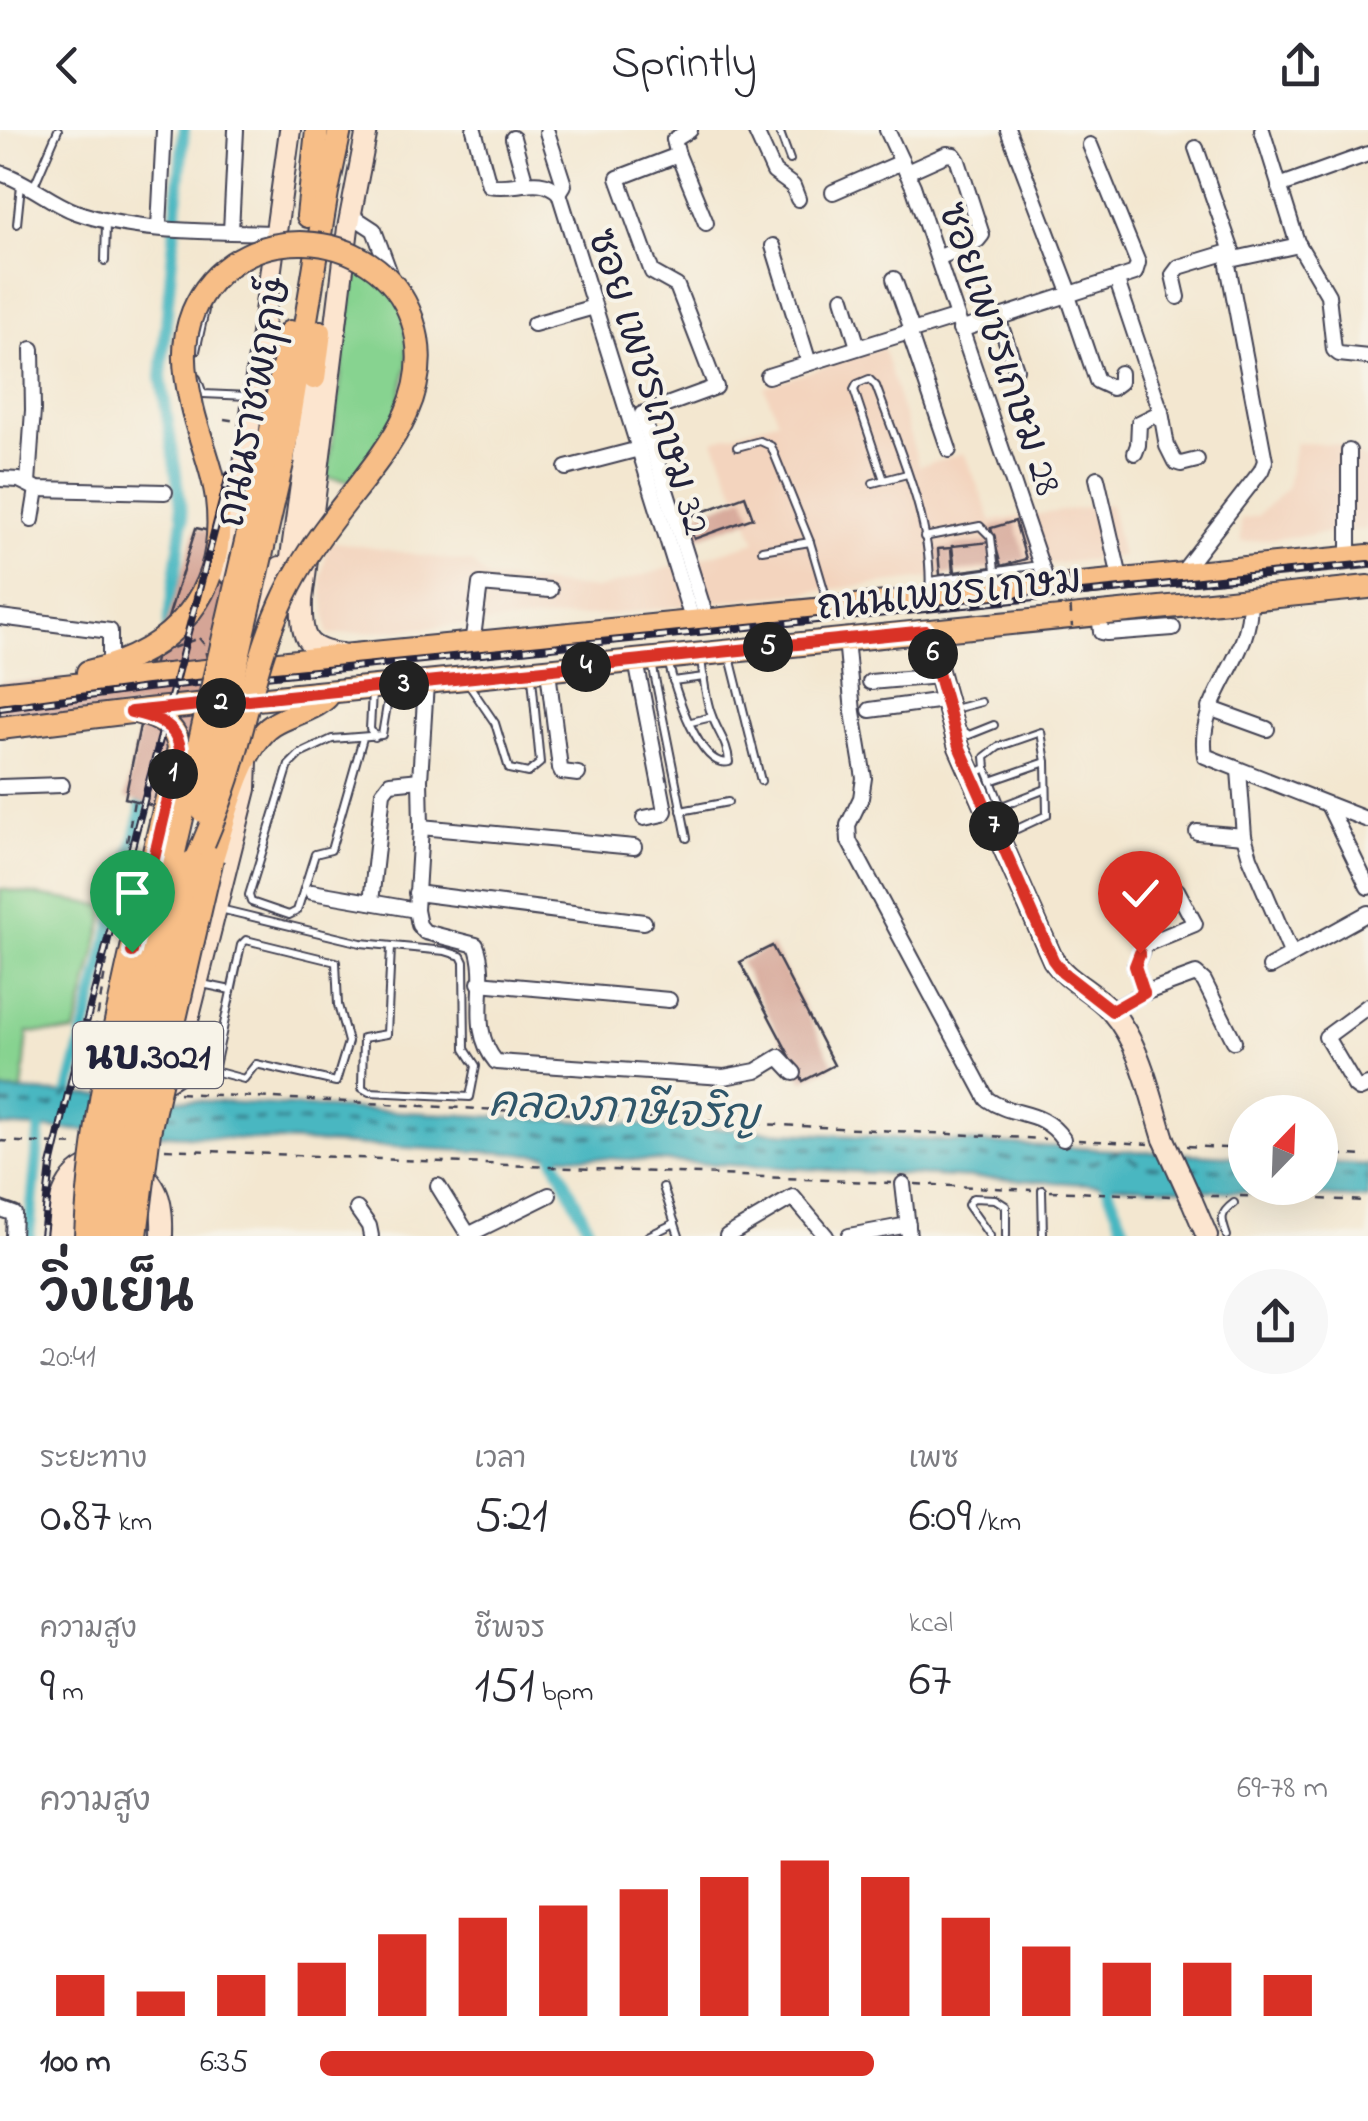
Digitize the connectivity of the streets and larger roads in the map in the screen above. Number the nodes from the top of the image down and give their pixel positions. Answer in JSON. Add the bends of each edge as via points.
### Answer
{"nodes":[{"id":1,"x":164,"y":130,"type":"edge"},
{"id":2,"x":236,"y":130,"type":"edge"},
{"id":3,"x":290,"y":130,"type":"edge"},
{"id":4,"x":316,"y":130,"type":"edge"},
{"id":5,"x":342,"y":130,"type":"edge"},
{"id":6,"x":366,"y":130,"type":"edge"},
{"id":7,"x":474,"y":130,"type":"edge"},
{"id":8,"x":690,"y":130,"type":"edge"},
{"id":9,"x":755,"y":130,"type":"edge"},
{"id":10,"x":887,"y":130,"type":"edge"},
{"id":11,"x":1008,"y":130,"type":"edge"},
{"id":12,"x":1262,"y":130,"type":"edge"},
{"id":13,"x":547,"y":132,"type":"edge"},
{"id":14,"x":513,"y":138,"type":"dead end"},
{"id":15,"x":673,"y":142,"type":"edge"},
{"id":16,"x":1090,"y":144,"type":"dead end"},
{"id":17,"x":1196,"y":148,"type":"dead end"},
{"id":18,"x":1368,"y":154,"type":"edge"},
{"id":19,"x":904,"y":167,"type":"junction"},
{"id":20,"x":0,"y":172,"type":"edge"},
{"id":21,"x":526,"y":184,"type":"junction"},
{"id":22,"x":1279,"y":186,"type":"junction"},
{"id":23,"x":833,"y":192,"type":"dead end"},
{"id":24,"x":559,"y":193,"type":"junction"},
{"id":25,"x":798,"y":200,"type":"dead end"},
{"id":26,"x":350,"y":222,"type":"junction"},
{"id":27,"x":706,"y":223,"type":"dead end"},
{"id":28,"x":162,"y":227,"type":"junction"},
{"id":29,"x":231,"y":231,"type":"junction"},
{"id":30,"x":278,"y":233,"type":"junction"},
{"id":31,"x":1298,"y":245,"type":"junction"},
{"id":32,"x":773,"y":246,"type":"dead end"},
{"id":33,"x":1233,"y":254,"type":"junction"},
{"id":34,"x":938,"y":258,"type":"junction"},
{"id":35,"x":894,"y":280,"type":"dead end"},
{"id":36,"x":1117,"y":281,"type":"junction"},
{"id":37,"x":1069,"y":296,"type":"junction"},
{"id":38,"x":1178,"y":297,"type":"dead end"},
{"id":39,"x":843,"y":298,"type":"dead end"},
{"id":40,"x":594,"y":307,"type":"junction"},
{"id":41,"x":998,"y":318,"type":"junction"},
{"id":42,"x":534,"y":324,"type":"dead end"},
{"id":43,"x":959,"y":324,"type":"junction"},
{"id":44,"x":911,"y":331,"type":"junction"},
{"id":45,"x":858,"y":347,"type":"junction"},
{"id":46,"x":32,"y":349,"type":"dead end"},
{"id":47,"x":1368,"y":357,"type":"edge"},
{"id":48,"x":809,"y":363,"type":"junction"},
{"id":49,"x":1016,"y":369,"type":"dead end"},
{"id":50,"x":1120,"y":373,"type":"dead end"},
{"id":51,"x":768,"y":376,"type":"dead end"},
{"id":52,"x":314,"y":378,"type":"junction"},
{"id":53,"x":1161,"y":412,"type":"junction"},
{"id":54,"x":639,"y":449,"type":"junction"},
{"id":55,"x":949,"y":450,"type":"dead end"},
{"id":56,"x":1135,"y":452,"type":"dead end"},
{"id":57,"x":1349,"y":452,"type":"dead end"},
{"id":58,"x":275,"y":455,"type":"junction"},
{"id":59,"x":1197,"y":460,"type":"dead end"},
{"id":60,"x":566,"y":468,"type":"dead end"},
{"id":61,"x":1097,"y":478,"type":"dead end"},
{"id":62,"x":0,"y":479,"type":"edge"},
{"id":63,"x":32,"y":486,"type":"junction"},
{"id":64,"x":361,"y":491,"type":"dead end"},
{"id":65,"x":165,"y":492,"type":"dead end"},
{"id":66,"x":298,"y":507,"type":"junction"},
{"id":67,"x":32,"y":520,"type":"dead end"},
{"id":68,"x":1359,"y":557,"type":"edge"},
{"id":69,"x":1179,"y":576,"type":"junction"},
{"id":70,"x":1059,"y":582,"type":"junction"},
{"id":71,"x":1121,"y":582,"type":"junction"},
{"id":72,"x":227,"y":588,"type":"junction"},
{"id":73,"x":1368,"y":588,"type":"edge"},
{"id":74,"x":550,"y":590,"type":"dead end"},
{"id":75,"x":1248,"y":599,"type":"junction"},
{"id":76,"x":1099,"y":614,"type":"junction"},
{"id":77,"x":0,"y":617,"type":"edge"},
{"id":78,"x":700,"y":621,"type":"junction"},
{"id":79,"x":1173,"y":628,"type":"dead end"},
{"id":80,"x":926,"y":631,"type":"junction"},
{"id":81,"x":846,"y":639,"type":"junction"},
{"id":82,"x":472,"y":645,"type":"junction"},
{"id":83,"x":353,"y":655,"type":"junction"},
{"id":84,"x":712,"y":659,"type":"junction"},
{"id":85,"x":265,"y":664,"type":"junction"},
{"id":86,"x":657,"y":665,"type":"junction"},
{"id":87,"x":110,"y":667,"type":"junction"},
{"id":88,"x":213,"y":670,"type":"junction"},
{"id":89,"x":539,"y":672,"type":"junction"},
{"id":90,"x":939,"y":676,"type":"junction"},
{"id":91,"x":870,"y":682,"type":"dead end"},
{"id":92,"x":426,"y":683,"type":"junction"},
{"id":93,"x":237,"y":689,"type":"junction"},
{"id":94,"x":0,"y":692,"type":"edge"},
{"id":95,"x":329,"y":694,"type":"junction"},
{"id":96,"x":199,"y":706,"type":"junction"},
{"id":97,"x":949,"y":707,"type":"junction"},
{"id":98,"x":1209,"y":708,"type":"junction"},
{"id":99,"x":870,"y":710,"type":"dead end"},
{"id":100,"x":131,"y":712,"type":"junction"},
{"id":101,"x":0,"y":728,"type":"edge"},
{"id":102,"x":1267,"y":730,"type":"dead end"},
{"id":103,"x":178,"y":739,"type":"junction"},
{"id":104,"x":243,"y":768,"type":"junction"},
{"id":105,"x":1239,"y":770,"type":"junction"},
{"id":106,"x":197,"y":774,"type":"junction"},
{"id":107,"x":578,"y":774,"type":"dead end"},
{"id":108,"x":420,"y":780,"type":"junction"},
{"id":109,"x":62,"y":785,"type":"dead end"},
{"id":110,"x":0,"y":788,"type":"edge"},
{"id":111,"x":1329,"y":806,"type":"junction"},
{"id":112,"x":644,"y":818,"type":"dead end"},
{"id":113,"x":1368,"y":820,"type":"edge"},
{"id":114,"x":422,"y":827,"type":"junction"},
{"id":115,"x":1197,"y":832,"type":"dead end"},
{"id":116,"x":1244,"y":836,"type":"junction"},
{"id":117,"x":634,"y":847,"type":"dead end"},
{"id":118,"x":188,"y":876,"type":"junction"},
{"id":119,"x":1114,"y":887,"type":"dead end"},
{"id":120,"x":1368,"y":887,"type":"edge"},
{"id":121,"x":1177,"y":890,"type":"dead end"},
{"id":122,"x":312,"y":892,"type":"dead end"},
{"id":123,"x":416,"y":893,"type":"junction"},
{"id":124,"x":371,"y":902,"type":"junction"},
{"id":125,"x":416,"y":910,"type":"junction"},
{"id":126,"x":1368,"y":913,"type":"edge"},
{"id":127,"x":644,"y":922,"type":"dead end"},
{"id":128,"x":1144,"y":945,"type":"junction"},
{"id":129,"x":1292,"y":955,"type":"junction"},
{"id":130,"x":1270,"y":967,"type":"dead end"},
{"id":131,"x":479,"y":983,"type":"junction"},
{"id":132,"x":1144,"y":993,"type":"junction"},
{"id":133,"x":669,"y":1000,"type":"dead end"},
{"id":134,"x":1368,"y":1006,"type":"edge"},
{"id":135,"x":1114,"y":1015,"type":"junction"},
{"id":136,"x":1234,"y":1040,"type":"dead end"},
{"id":137,"x":794,"y":1073,"type":"dead end"},
{"id":138,"x":1364,"y":1087,"type":"edge"},
{"id":139,"x":1064,"y":1140,"type":"road end"},
{"id":140,"x":903,"y":1184,"type":"road end"},
{"id":141,"x":438,"y":1186,"type":"dead end"},
{"id":142,"x":549,"y":1195,"type":"dead end"},
{"id":143,"x":357,"y":1209,"type":"dead end"},
{"id":144,"x":0,"y":1210,"type":"edge"},
{"id":145,"x":908,"y":1230,"type":"edge"},
{"id":146,"x":468,"y":1235,"type":"edge"},
{"id":147,"x":13,"y":1236,"type":"edge"},
{"id":148,"x":56,"y":1236,"type":"edge"},
{"id":149,"x":71,"y":1236,"type":"edge"},
{"id":150,"x":86,"y":1236,"type":"edge"},
{"id":151,"x":100,"y":1236,"type":"edge"},
{"id":152,"x":121,"y":1236,"type":"edge"},
{"id":153,"x":139,"y":1236,"type":"edge"},
{"id":154,"x":162,"y":1236,"type":"edge"},
{"id":155,"x":371,"y":1236,"type":"edge"},
{"id":156,"x":727,"y":1236,"type":"edge"},
{"id":157,"x":826,"y":1236,"type":"edge"},
{"id":158,"x":849,"y":1236,"type":"edge"},
{"id":159,"x":1207,"y":1236,"type":"edge"}],
"edges":[{"from":1,"to":28,"type":"street"},
{"from":2,"to":29,"type":"street"},
{"from":3,"to":30,"type":"main road","name":"ถนนราชพฤกษ์"},
{"from":4,"to":58,"type":"main road","name":"ถนนราชพฤกษ์","number":"นบ.3021"},
{"from":5,"to":52,"type":"main road"},
{"from":5,"to":58,"type":"main road","name":"ถนนราชพฤกษ์","number":"นบ.3021"},
{"from":6,"to":26,"type":"main road","name":"ถนนราชพฤกษ์"},
{"from":7,"to":21,"type":"street","name":"ซอย เพชรเกษม 32","via":[[490,185]]},
{"from":8,"to":15,"type":"street"},
{"from":9,"to":25,"type":"street","via":[[774,172],[794,186]]},
{"from":10,"to":19,"type":"street","name":"ซอยเพชรเกษม 28"},
{"from":11,"to":37,"type":"street"},
{"from":12,"to":22,"type":"street"},
{"from":13,"to":24,"type":"street","via":[[564,185]]},
{"from":14,"to":21,"type":"street"},
{"from":15,"to":27,"type":"street"},
{"from":15,"to":78,"type":"street","via":[[618,178],[652,272],[677,286],[716,387],[642,414]]},
{"from":16,"to":36,"type":"street","via":[[1138,264],[1135,273]]},
{"from":17,"to":33,"type":"street"},
{"from":18,"to":22,"type":"street"},
{"from":19,"to":23,"type":"street"},
{"from":19,"to":34,"type":"street","name":"ซอยเพชรเกษม 28"},
{"from":19,"to":34,"type":"street","via":[[947,154],[958,162],[982,235]]},
{"from":20,"to":28,"type":"street","via":[[73,210]]},
{"from":21,"to":24,"type":"street","name":"ซอย เพชรเกษม 32","via":[[550,185]]},
{"from":22,"to":31,"type":"street"},
{"from":24,"to":40,"type":"street","name":"ซอย เพชรเกษม 32"},
{"from":26,"to":52,"type":"main road"},
{"from":26,"to":64,"type":"street","via":[[374,230],[403,309],[414,367],[396,428]]},
{"from":26,"to":83,"type":"main road","name":"ถนนราชพฤกษ์","via":[[301,619],[316,649]]},
{"from":28,"to":29,"type":"street"},
{"from":29,"to":30,"type":"street"},
{"from":30,"to":72,"type":"main road","name":"ถนนราชพฤกษ์"},
{"from":31,"to":33,"type":"street"},
{"from":31,"to":47,"type":"street","via":[[1328,295],[1334,350]]},
{"from":32,"to":48,"type":"street"},
{"from":33,"to":38,"type":"street","via":[[1179,267],[1173,276]]},
{"from":33,"to":69,"type":"street","via":[[1228,265],[1266,461]]},
{"from":34,"to":43,"type":"street","name":"ซอยเพชรเกษม 28"},
{"from":35,"to":44,"type":"street"},
{"from":36,"to":37,"type":"street"},
{"from":36,"to":53,"type":"street"},
{"from":37,"to":41,"type":"street"},
{"from":37,"to":50,"type":"street","via":[[1097,381],[1112,388]]},
{"from":39,"to":45,"type":"street"},
{"from":40,"to":42,"type":"street"},
{"from":40,"to":54,"type":"street","name":"ซอย เพชรเกษม 32"},
{"from":41,"to":43,"type":"street"},
{"from":41,"to":49,"type":"street"},
{"from":43,"to":44,"type":"street"},
{"from":43,"to":70,"type":"street","name":"ซอยเพชรเกษม 28","via":[[1041,564]]},
{"from":44,"to":45,"type":"street"},
{"from":44,"to":55,"type":"street"},
{"from":45,"to":48,"type":"street"},
{"from":46,"to":63,"type":"street"},
{"from":48,"to":51,"type":"street"},
{"from":52,"to":66,"type":"main road"},
{"from":53,"to":56,"type":"street","via":[[1138,423]]},
{"from":53,"to":59,"type":"street","via":[[1175,462]]},
{"from":54,"to":60,"type":"street"},
{"from":54,"to":78,"type":"street","name":"ซอย เพชรเกษม 32"},
{"from":57,"to":68,"type":"street"},
{"from":58,"to":118,"type":"main road","name":"ถนนราชพฤกษ์","number":"นบ.3021","bridge":true},
{"from":58,"to":151,"type":"main road","name":"ถนนราชพฤกษ์","number":"นบ.3021","bridge":true,"via":[[122,1077]]},
{"from":61,"to":71,"type":"street"},
{"from":62,"to":63,"type":"street"},
{"from":63,"to":65,"type":"street"},
{"from":63,"to":67,"type":"street"},
{"from":66,"to":72,"type":"main road","via":[[264,609],[240,620],[228,604]]},
{"from":66,"to":85,"type":"main road","via":[[280,638]]},
{"from":68,"to":69,"type":"main road","name":"ถนนเพชรเกษม"},
{"from":69,"to":71,"type":"main road","name":"ถนนเพชรเกษม"},
{"from":70,"to":71,"type":"main road","name":"ถนนเพชรเกษม"},
{"from":70,"to":78,"type":"main road","name":"ถนนเพชรเกษม","via":[[997,582],[830,609]]},
{"from":72,"to":88,"type":"main road","name":"ถนนราชพฤกษ์"},
{"from":73,"to":75,"type":"main road","name":"ถนนเพชรเกษม"},
{"from":74,"to":82,"type":"street","via":[[480,580]]},
{"from":75,"to":76,"type":"main road","name":"ถนนเพชรเกษม"},
{"from":75,"to":98,"type":"street","via":[[1249,626]]},
{"from":76,"to":79,"type":"street","via":[[1107,634]]},
{"from":76,"to":80,"type":"main road","name":"ถนนเพชรเกษม"},
{"from":77,"to":87,"type":"street","via":[[110,630]]},
{"from":78,"to":82,"type":"main road","name":"ถนนเพชรเกษม"},
{"from":78,"to":84,"type":"main road"},
{"from":80,"to":81,"type":"main road","name":"ถนนเพชรเกษม"},
{"from":80,"to":90,"type":"main road"},
{"from":81,"to":84,"type":"main road","name":"ถนนเพชรเกษม"},
{"from":81,"to":139,"type":"street","via":[[864,778],[848,841],[987,1099],[1037,1116]]},
{"from":82,"to":83,"type":"main road","name":"ถนนเพชรเกษม"},
{"from":83,"to":85,"type":"main road","name":"ถนนเพชรเกษม"},
{"from":84,"to":86,"type":"main road","name":"ถนนเพชรเกษม"},
{"from":85,"to":88,"type":"main road","name":"ถนนเพชรเกษม"},
{"from":85,"to":93,"type":"main road"},
{"from":86,"to":89,"type":"main road","name":"ถนนเพชรเกษม"},
{"from":86,"to":112,"type":"street","via":[[665,811]]},
{"from":87,"to":94,"type":"main road"},
{"from":87,"to":118,"type":"main road","bridge":true,"via":[[181,626],[207,581],[217,497],[184,371],[194,310],[226,270],[268,246],[314,241],[348,250],[386,276],[412,318],[419,361],[406,418],[330,522],[281,604],[228,776]]},
{"from":88,"to":93,"type":"main road"},
{"from":88,"to":94,"type":"main road","name":"ถนนเพชรเกษม"},
{"from":89,"to":92,"type":"main road","name":"ถนนเพชรเกษม"},
{"from":89,"to":107,"type":"street","via":[[560,768]]},
{"from":90,"to":91,"type":"street"},
{"from":90,"to":97,"type":"main road"},
{"from":92,"to":95,"type":"main road","name":"ถนนเพชรเกษม"},
{"from":92,"to":108,"type":"street"},
{"from":93,"to":95,"type":"main road"},
{"from":93,"to":96,"type":"main road"},
{"from":95,"to":96,"type":"main road","name":"ถนนเพชรเกษม"},
{"from":95,"to":104,"type":"main road","via":[[270,727]]},
{"from":96,"to":100,"type":"main road","name":"ถนนเพชรเกษม"},
{"from":97,"to":99,"type":"street"},
{"from":97,"to":135,"type":"main road","via":[[983,775],[1053,960]]},
{"from":98,"to":102,"type":"street"},
{"from":98,"to":105,"type":"street","via":[[1205,756]]},
{"from":100,"to":101,"type":"main road","name":"ถนนเพชรเกษม"},
{"from":100,"to":103,"type":"main road","via":[[156,718]]},
{"from":103,"to":106,"type":"main road"},
{"from":103,"to":150,"type":"main road","bridge":true,"via":[[106,1066]]},
{"from":104,"to":106,"type":"main road","via":[[232,751],[216,744],[197,756]]},
{"from":104,"to":106,"type":"main road","via":[[246,790],[174,1076],[163,1083],[138,1078],[129,1065]]},
{"from":104,"to":153,"type":"main road","bridge":true,"via":[[212,858],[150,1132]]},
{"from":105,"to":111,"type":"street"},
{"from":105,"to":116,"type":"street"},
{"from":108,"to":114,"type":"street"},
{"from":108,"to":124,"type":"street","via":[[390,783],[384,792]]},
{"from":109,"to":110,"type":"street"},
{"from":111,"to":113,"type":"street"},
{"from":111,"to":120,"type":"street"},
{"from":114,"to":117,"type":"street"},
{"from":114,"to":123,"type":"street"},
{"from":115,"to":116,"type":"street"},
{"from":116,"to":129,"type":"street"},
{"from":118,"to":152,"type":"main road","name":"ถนนราชพฤกษ์","number":"นบ.3021","bridge":true,"via":[[131,1128]]},
{"from":119,"to":128,"type":"street"},
{"from":121,"to":128,"type":"street","via":[[1194,926]]},
{"from":122,"to":124,"type":"street"},
{"from":123,"to":125,"type":"street"},
{"from":123,"to":127,"type":"street"},
{"from":124,"to":125,"type":"street"},
{"from":125,"to":131,"type":"street","via":[[421,930],[476,945]]},
{"from":126,"to":129,"type":"street"},
{"from":128,"to":132,"type":"street","via":[[1135,966]]},
{"from":129,"to":130,"type":"street"},
{"from":131,"to":133,"type":"street"},
{"from":131,"to":137,"type":"street","via":[[481,1040],[496,1062],[724,1077],[756,1071],[779,1057]]},
{"from":132,"to":135,"type":"street"},
{"from":132,"to":136,"type":"street","via":[[1196,974]]},
{"from":134,"to":138,"type":"street","via":[[1326,1037]]},
{"from":135,"to":159,"type":"main road","bridge":true},
{"from":140,"to":145,"type":"street"},
{"from":141,"to":146,"type":"street"},
{"from":142,"to":146,"type":"street"},
{"from":143,"to":155,"type":"street"},
{"from":144,"to":147,"type":"street","via":[[14,1214]]},
{"from":145,"to":158,"type":"street"},
{"from":148,"to":154,"type":"main road","via":[[66,1185],[90,1164],[116,1162],[152,1182]]},
{"from":149,"to":153,"type":"main road","via":[[76,1195],[108,1181],[141,1196]]},
{"from":156,"to":157,"type":"street","via":[[792,1197]]}]}
